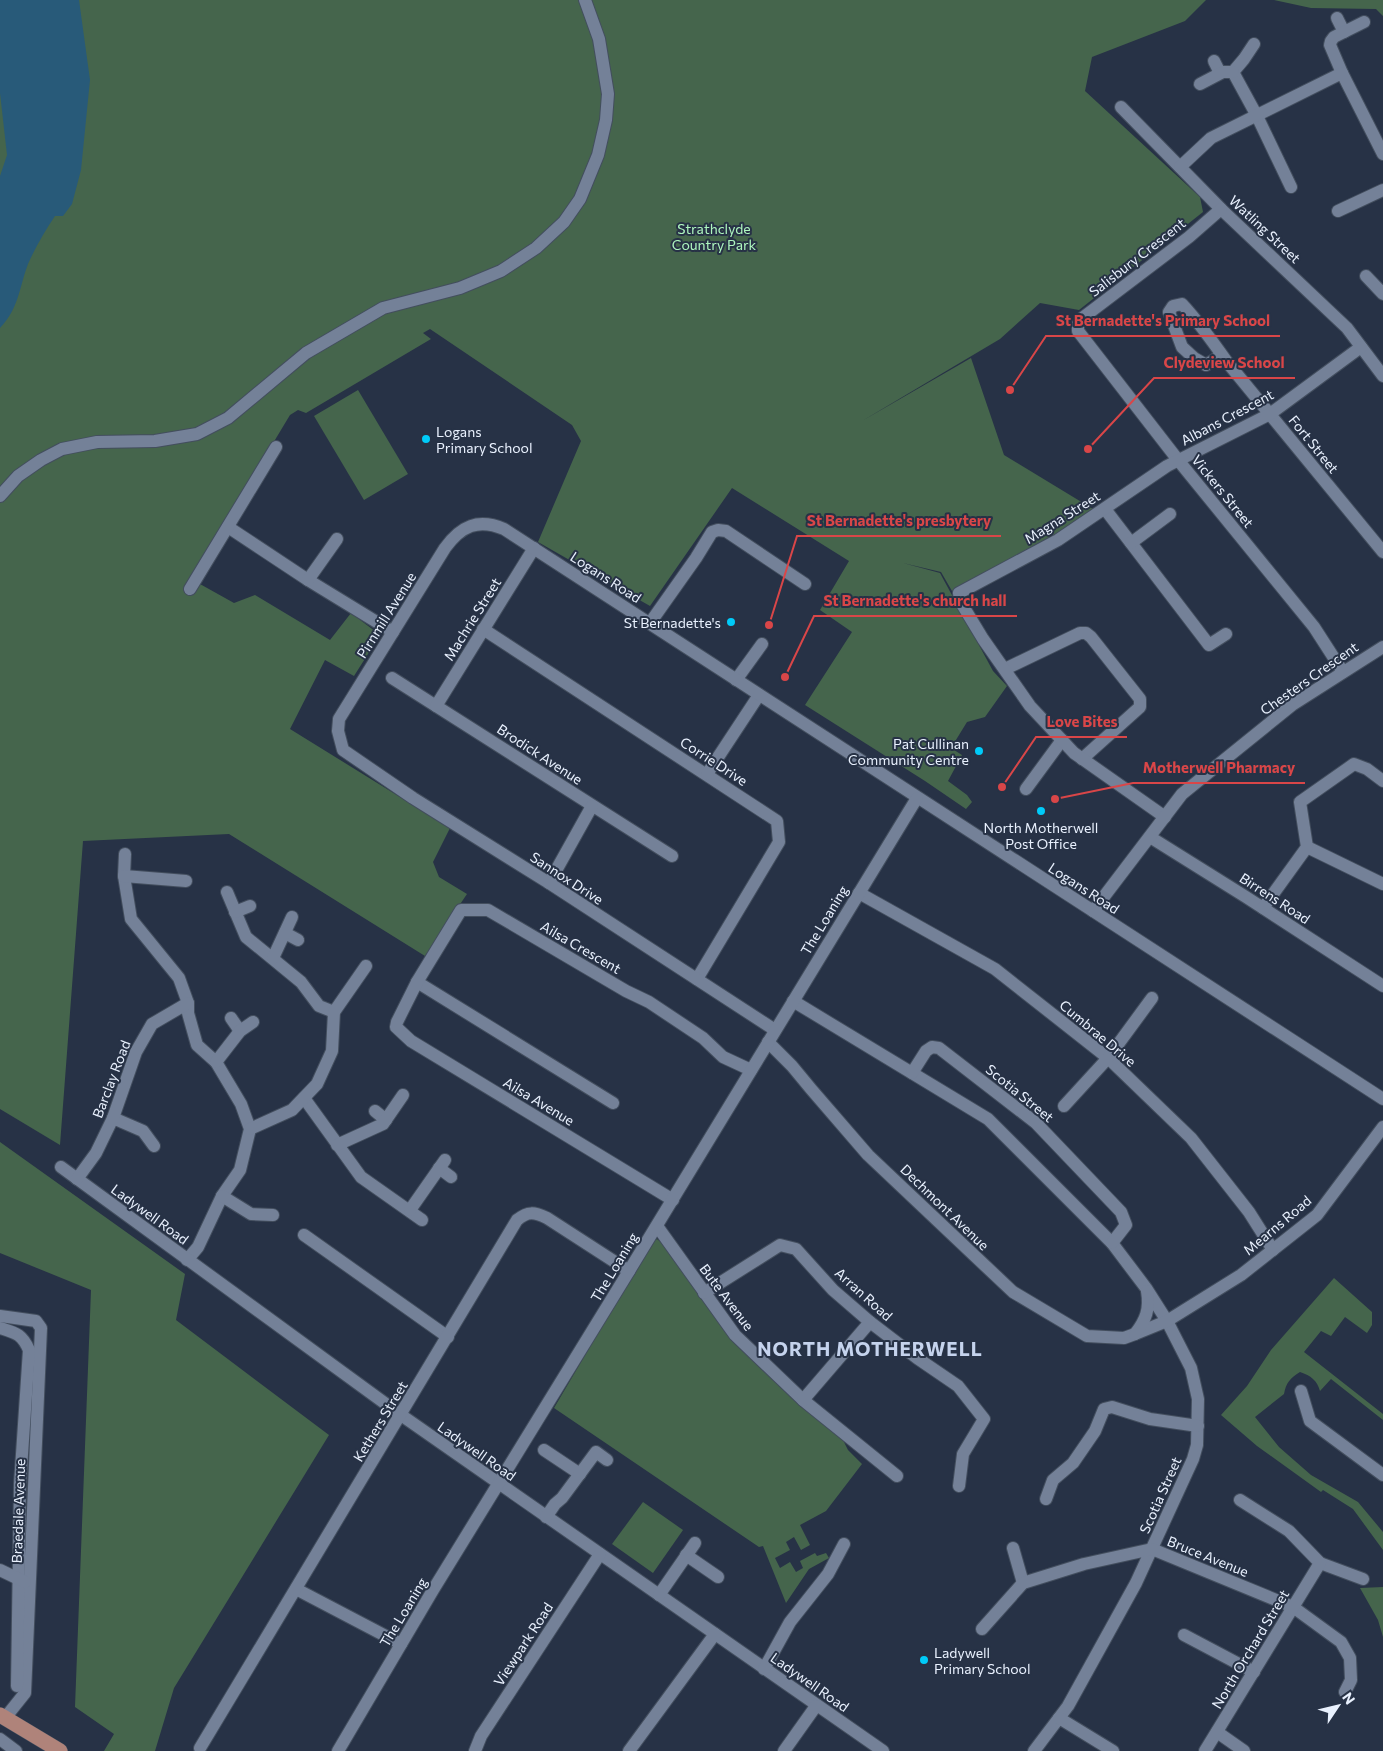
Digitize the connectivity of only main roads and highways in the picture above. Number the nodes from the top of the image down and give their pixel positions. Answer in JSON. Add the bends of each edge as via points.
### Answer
{"nodes":[{"id":1,"x":5,"y":1714,"type":"edge"},
{"id":2,"x":60,"y":1751,"type":"edge"}],
"edges":[{"from":1,"to":2,"type":"main road"}]}
